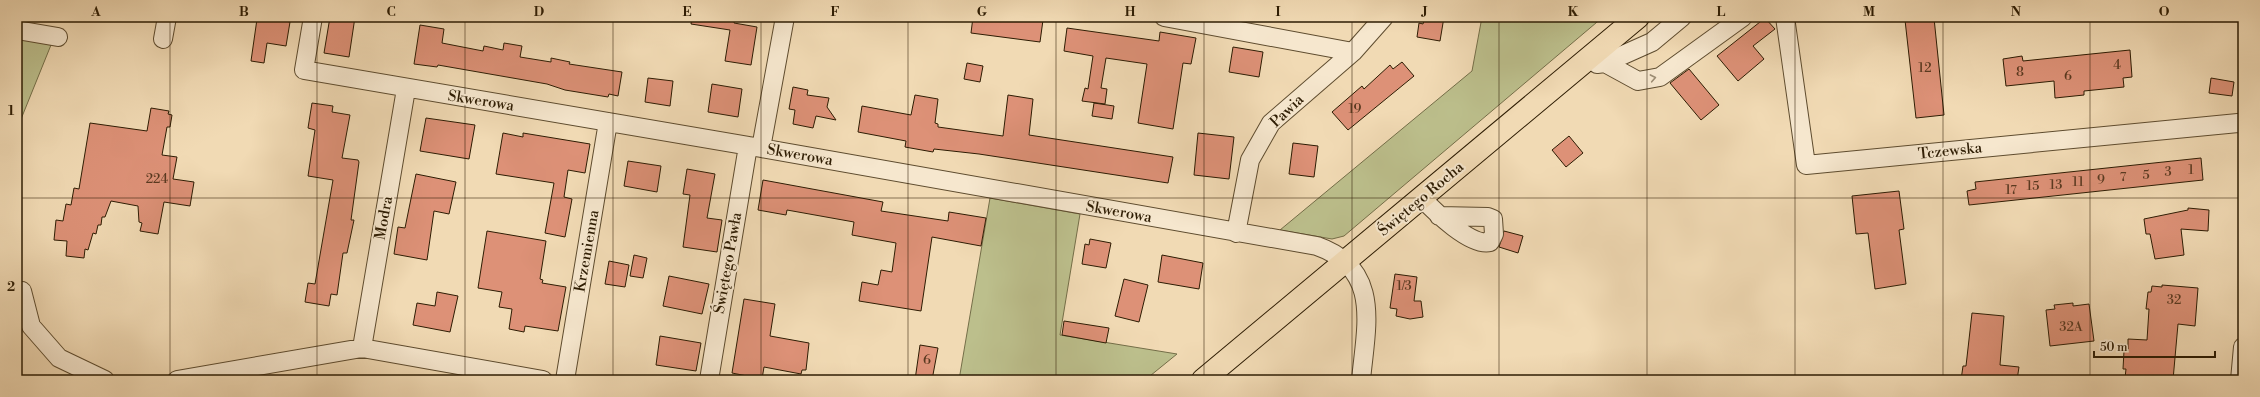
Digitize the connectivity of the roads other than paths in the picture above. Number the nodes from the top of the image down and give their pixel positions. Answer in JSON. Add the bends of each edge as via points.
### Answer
{"nodes":[{"id":1,"x":167,"y":17,"type":"edge"},
{"id":2,"x":313,"y":17,"type":"edge"},
{"id":3,"x":785,"y":17,"type":"edge"},
{"id":4,"x":1164,"y":17,"type":"edge"},
{"id":5,"x":1384,"y":17,"type":"edge"},
{"id":6,"x":1638,"y":17,"type":"edge"},
{"id":7,"x":1682,"y":17,"type":"edge"},
{"id":8,"x":1743,"y":17,"type":"edge"},
{"id":9,"x":1785,"y":17,"type":"edge"},
{"id":10,"x":17,"y":30,"type":"edge"},
{"id":11,"x":58,"y":37,"type":"dead end"},
{"id":12,"x":163,"y":39,"type":"dead end"},
{"id":13,"x":1353,"y":52,"type":"junction"},
{"id":14,"x":1605,"y":63,"type":"junction"},
{"id":15,"x":1577,"y":69,"type":"junction"},
{"id":16,"x":406,"y":89,"type":"junction"},
{"id":17,"x":608,"y":122,"type":"junction"},
{"id":18,"x":2243,"y":124,"type":"edge"},
{"id":19,"x":754,"y":147,"type":"junction"},
{"id":20,"x":1422,"y":198,"type":"junction"},
{"id":21,"x":1439,"y":216,"type":"dead end"},
{"id":22,"x":1236,"y":233,"type":"junction"},
{"id":23,"x":1346,"y":261,"type":"junction"},
{"id":24,"x":22,"y":291,"type":"dead end"},
{"id":25,"x":2243,"y":347,"type":"edge"},
{"id":26,"x":356,"y":348,"type":"junction"},
{"id":27,"x":105,"y":380,"type":"edge"},
{"id":28,"x":177,"y":380,"type":"edge"},
{"id":29,"x":543,"y":380,"type":"edge"},
{"id":30,"x":565,"y":380,"type":"edge"},
{"id":31,"x":709,"y":380,"type":"edge"},
{"id":32,"x":1203,"y":380,"type":"edge"},
{"id":33,"x":1361,"y":380,"type":"edge"},
{"id":34,"x":2240,"y":380,"type":"edge"}],
"edges":[{"from":1,"to":12,"type":"street"},
{"from":2,"to":16,"type":"street","name":"Skwerowa","via":[[304,70]]},
{"from":3,"to":19,"type":"street","name":"Świętego Pawła"},
{"from":4,"to":13,"type":"street"},
{"from":5,"to":13,"type":"street","name":"Pawia"},
{"from":6,"to":15,"type":"main road","name":"Świętego Rocha"},
{"from":7,"to":14,"type":"street","via":[[1652,42]]},
{"from":14,"to":8,"type":"street","one_way":true,"via":[[1638,81],[1660,77]]},
{"from":9,"to":18,"type":"street","name":"Tczewska","via":[[1806,165]]},
{"from":10,"to":11,"type":"street"},
{"from":13,"to":22,"type":"street","name":"Pawia","via":[[1271,124],[1250,160]]},
{"from":14,"to":15,"type":"street"},
{"from":15,"to":20,"type":"main road","name":"Świętego Rocha"},
{"from":16,"to":17,"type":"street","name":"Skwerowa"},
{"from":16,"to":26,"type":"street","name":"Modra"},
{"from":17,"to":19,"type":"street","name":"Skwerowa"},
{"from":17,"to":30,"type":"street","name":"Krzemienna"},
{"from":19,"to":22,"type":"street","name":"Skwerowa"},
{"from":19,"to":31,"type":"street","name":"Świętego Pawła"},
{"from":20,"to":21,"type":"street"},
{"from":20,"to":23,"type":"main road","name":"Świętego Rocha"},
{"from":22,"to":23,"type":"street","name":"Skwerowa","via":[[1317,246]]},
{"from":23,"to":32,"type":"main road","name":"Świętego Rocha"},
{"from":23,"to":33,"type":"street","via":[[1363,288],[1367,304]]},
{"from":24,"to":27,"type":"street","via":[[31,326],[58,358]]},
{"from":25,"to":34,"type":"street"},
{"from":26,"to":28,"type":"street"},
{"from":26,"to":29,"type":"street"}]}
